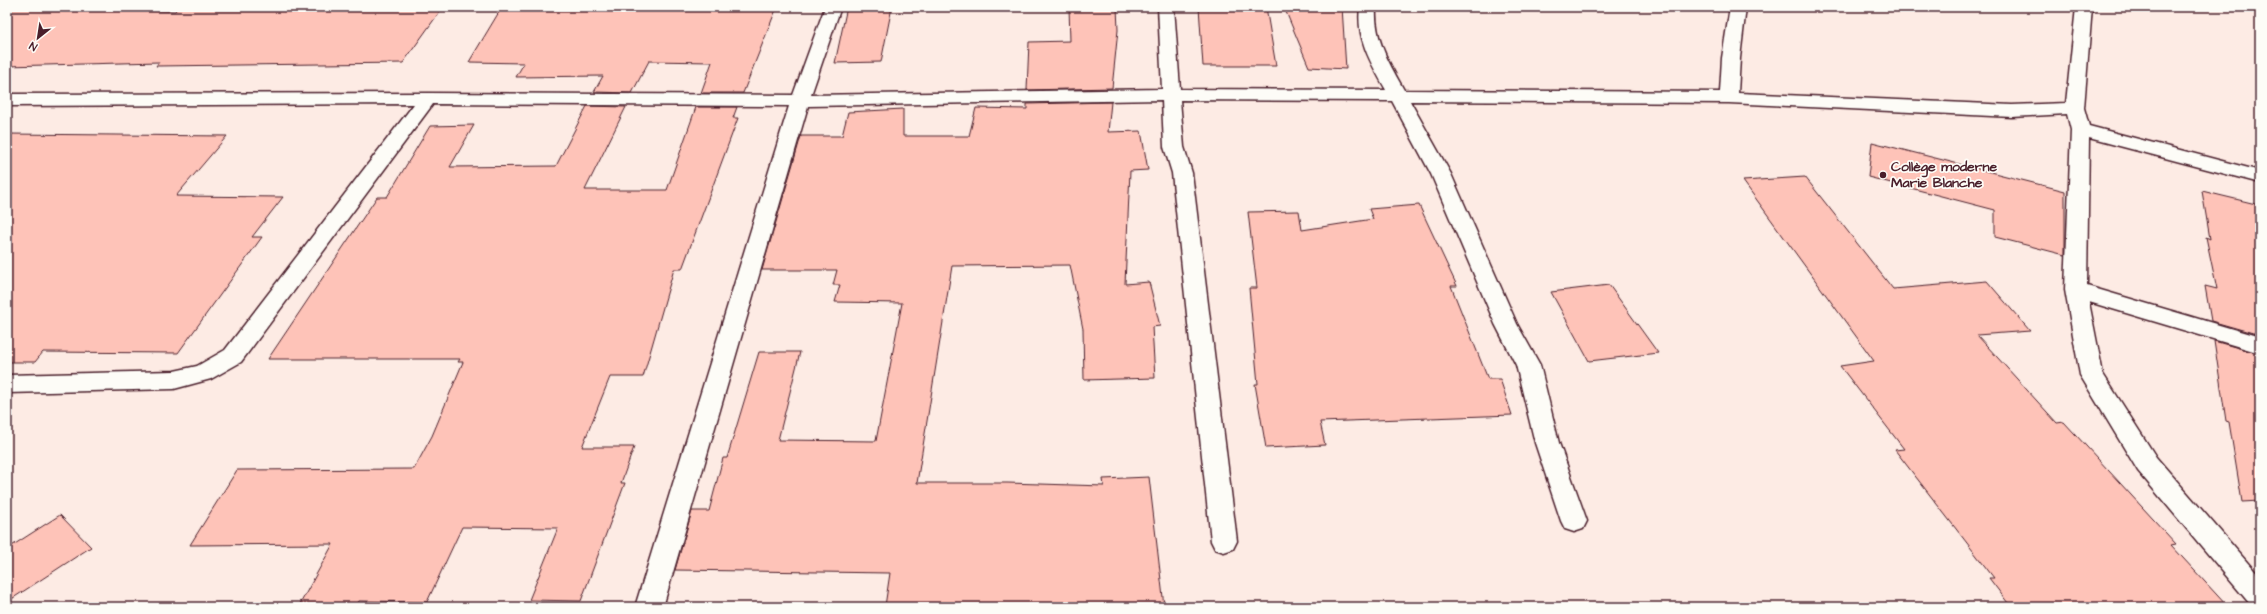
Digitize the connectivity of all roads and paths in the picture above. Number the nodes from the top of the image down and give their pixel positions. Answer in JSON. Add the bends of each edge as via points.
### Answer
{"nodes":[{"id":1,"x":832,"y":7,"type":"edge"},
{"id":2,"x":1166,"y":7,"type":"edge"},
{"id":3,"x":1368,"y":7,"type":"edge"},
{"id":4,"x":1738,"y":7,"type":"edge"},
{"id":5,"x":2084,"y":7,"type":"edge"},
{"id":6,"x":1169,"y":94,"type":"junction"},
{"id":7,"x":1397,"y":97,"type":"junction"},
{"id":8,"x":428,"y":98,"type":"junction"},
{"id":9,"x":1729,"y":98,"type":"junction"},
{"id":10,"x":7,"y":100,"type":"edge"},
{"id":11,"x":800,"y":101,"type":"junction"},
{"id":12,"x":2075,"y":108,"type":"junction"},
{"id":13,"x":2080,"y":130,"type":"junction"},
{"id":14,"x":2260,"y":177,"type":"edge"},
{"id":15,"x":2076,"y":290,"type":"junction"},
{"id":16,"x":2260,"y":345,"type":"edge"},
{"id":17,"x":7,"y":384,"type":"edge"},
{"id":18,"x":1574,"y":521,"type":"dead end"},
{"id":19,"x":1224,"y":542,"type":"dead end"},
{"id":20,"x":2260,"y":596,"type":"edge"},
{"id":21,"x":649,"y":607,"type":"edge"}],
"edges":[{"from":1,"to":11,"type":"street"},
{"from":2,"to":6,"type":"street"},
{"from":3,"to":7,"type":"street","via":[[1367,18],[1373,50]]},
{"from":4,"to":9,"type":"street"},
{"from":5,"to":12,"type":"street"},
{"from":6,"to":7,"type":"street"},
{"from":6,"to":11,"type":"street"},
{"from":6,"to":19,"type":"street","via":[[1174,147],[1182,173]]},
{"from":7,"to":9,"type":"street"},
{"from":7,"to":18,"type":"street","via":[[1441,174],[1506,324],[1528,365],[1547,443]]},
{"from":8,"to":10,"type":"street"},
{"from":8,"to":11,"type":"street"},
{"from":8,"to":17,"type":"street","via":[[233,356],[203,373],[174,380]]},
{"from":9,"to":12,"type":"street","via":[[2012,111]]},
{"from":11,"to":21,"type":"street"},
{"from":12,"to":13,"type":"street"},
{"from":13,"to":14,"type":"street"},
{"from":13,"to":15,"type":"street"},
{"from":15,"to":16,"type":"street"},
{"from":15,"to":20,"type":"street","via":[[2092,375],[2147,464]]}]}
